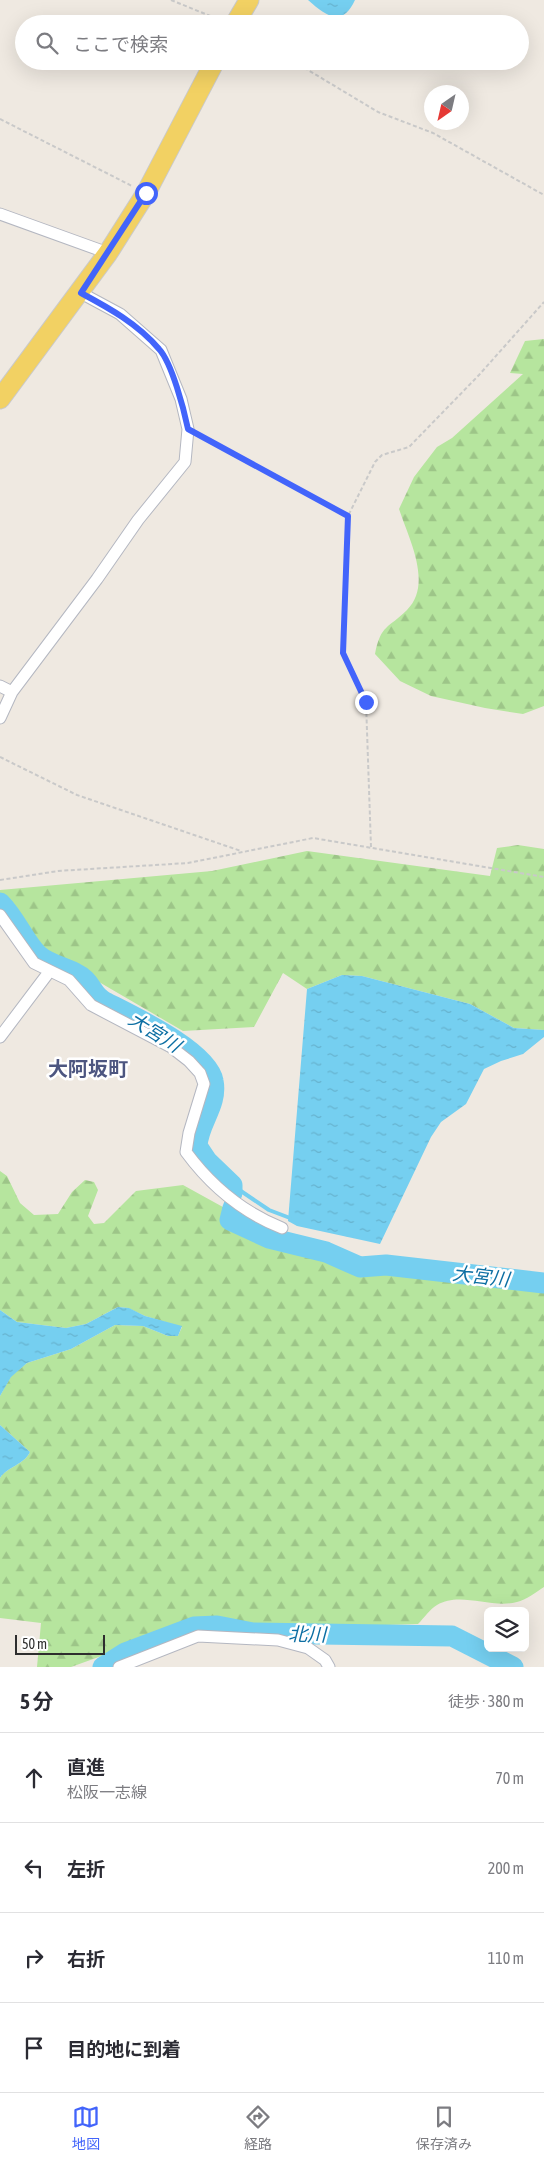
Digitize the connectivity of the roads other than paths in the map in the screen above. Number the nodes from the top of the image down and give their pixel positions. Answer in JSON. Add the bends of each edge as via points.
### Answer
{"nodes":[{"id":1,"x":250,"y":0,"type":"edge"},
{"id":2,"x":235,"y":15,"type":"edge"},
{"id":3,"x":210,"y":70,"type":"edge"},
{"id":4,"x":0,"y":214,"type":"edge"},
{"id":5,"x":108,"y":253,"type":"junction"},
{"id":6,"x":81,"y":293,"type":"junction"},
{"id":7,"x":0,"y":399,"type":"edge"},
{"id":8,"x":0,"y":686,"type":"edge"},
{"id":9,"x":12,"y":692,"type":"junction"},
{"id":10,"x":0,"y":718,"type":"edge"},
{"id":11,"x":0,"y":914,"type":"edge"},
{"id":12,"x":49,"y":972,"type":"junction"},
{"id":13,"x":0,"y":1037,"type":"edge"},
{"id":14,"x":282,"y":1228,"type":"dead end"},
{"id":15,"x":119,"y":1667,"type":"edge"},
{"id":16,"x":329,"y":1667,"type":"edge"}],
"edges":[{"from":1,"to":2,"type":"main road"},
{"from":3,"to":5,"type":"main road","via":[[146,193]]},
{"from":4,"to":5,"type":"street"},
{"from":5,"to":6,"type":"main road"},
{"from":6,"to":7,"type":"main road"},
{"from":6,"to":9,"type":"street","via":[[120,314],[161,350],[181,399],[188,429],[185,462],[138,520]]},
{"from":8,"to":9,"type":"street"},
{"from":9,"to":10,"type":"street"},
{"from":11,"to":12,"type":"street","via":[[28,958]]},
{"from":12,"to":13,"type":"street"},
{"from":12,"to":14,"type":"street","via":[[74,984],[92,1005],[154,1037],[189,1061],[200,1073],[204,1084],[186,1152],[199,1170],[228,1198]]},
{"from":15,"to":16,"type":"street","via":[[198,1636],[278,1640],[308,1648]]}]}
